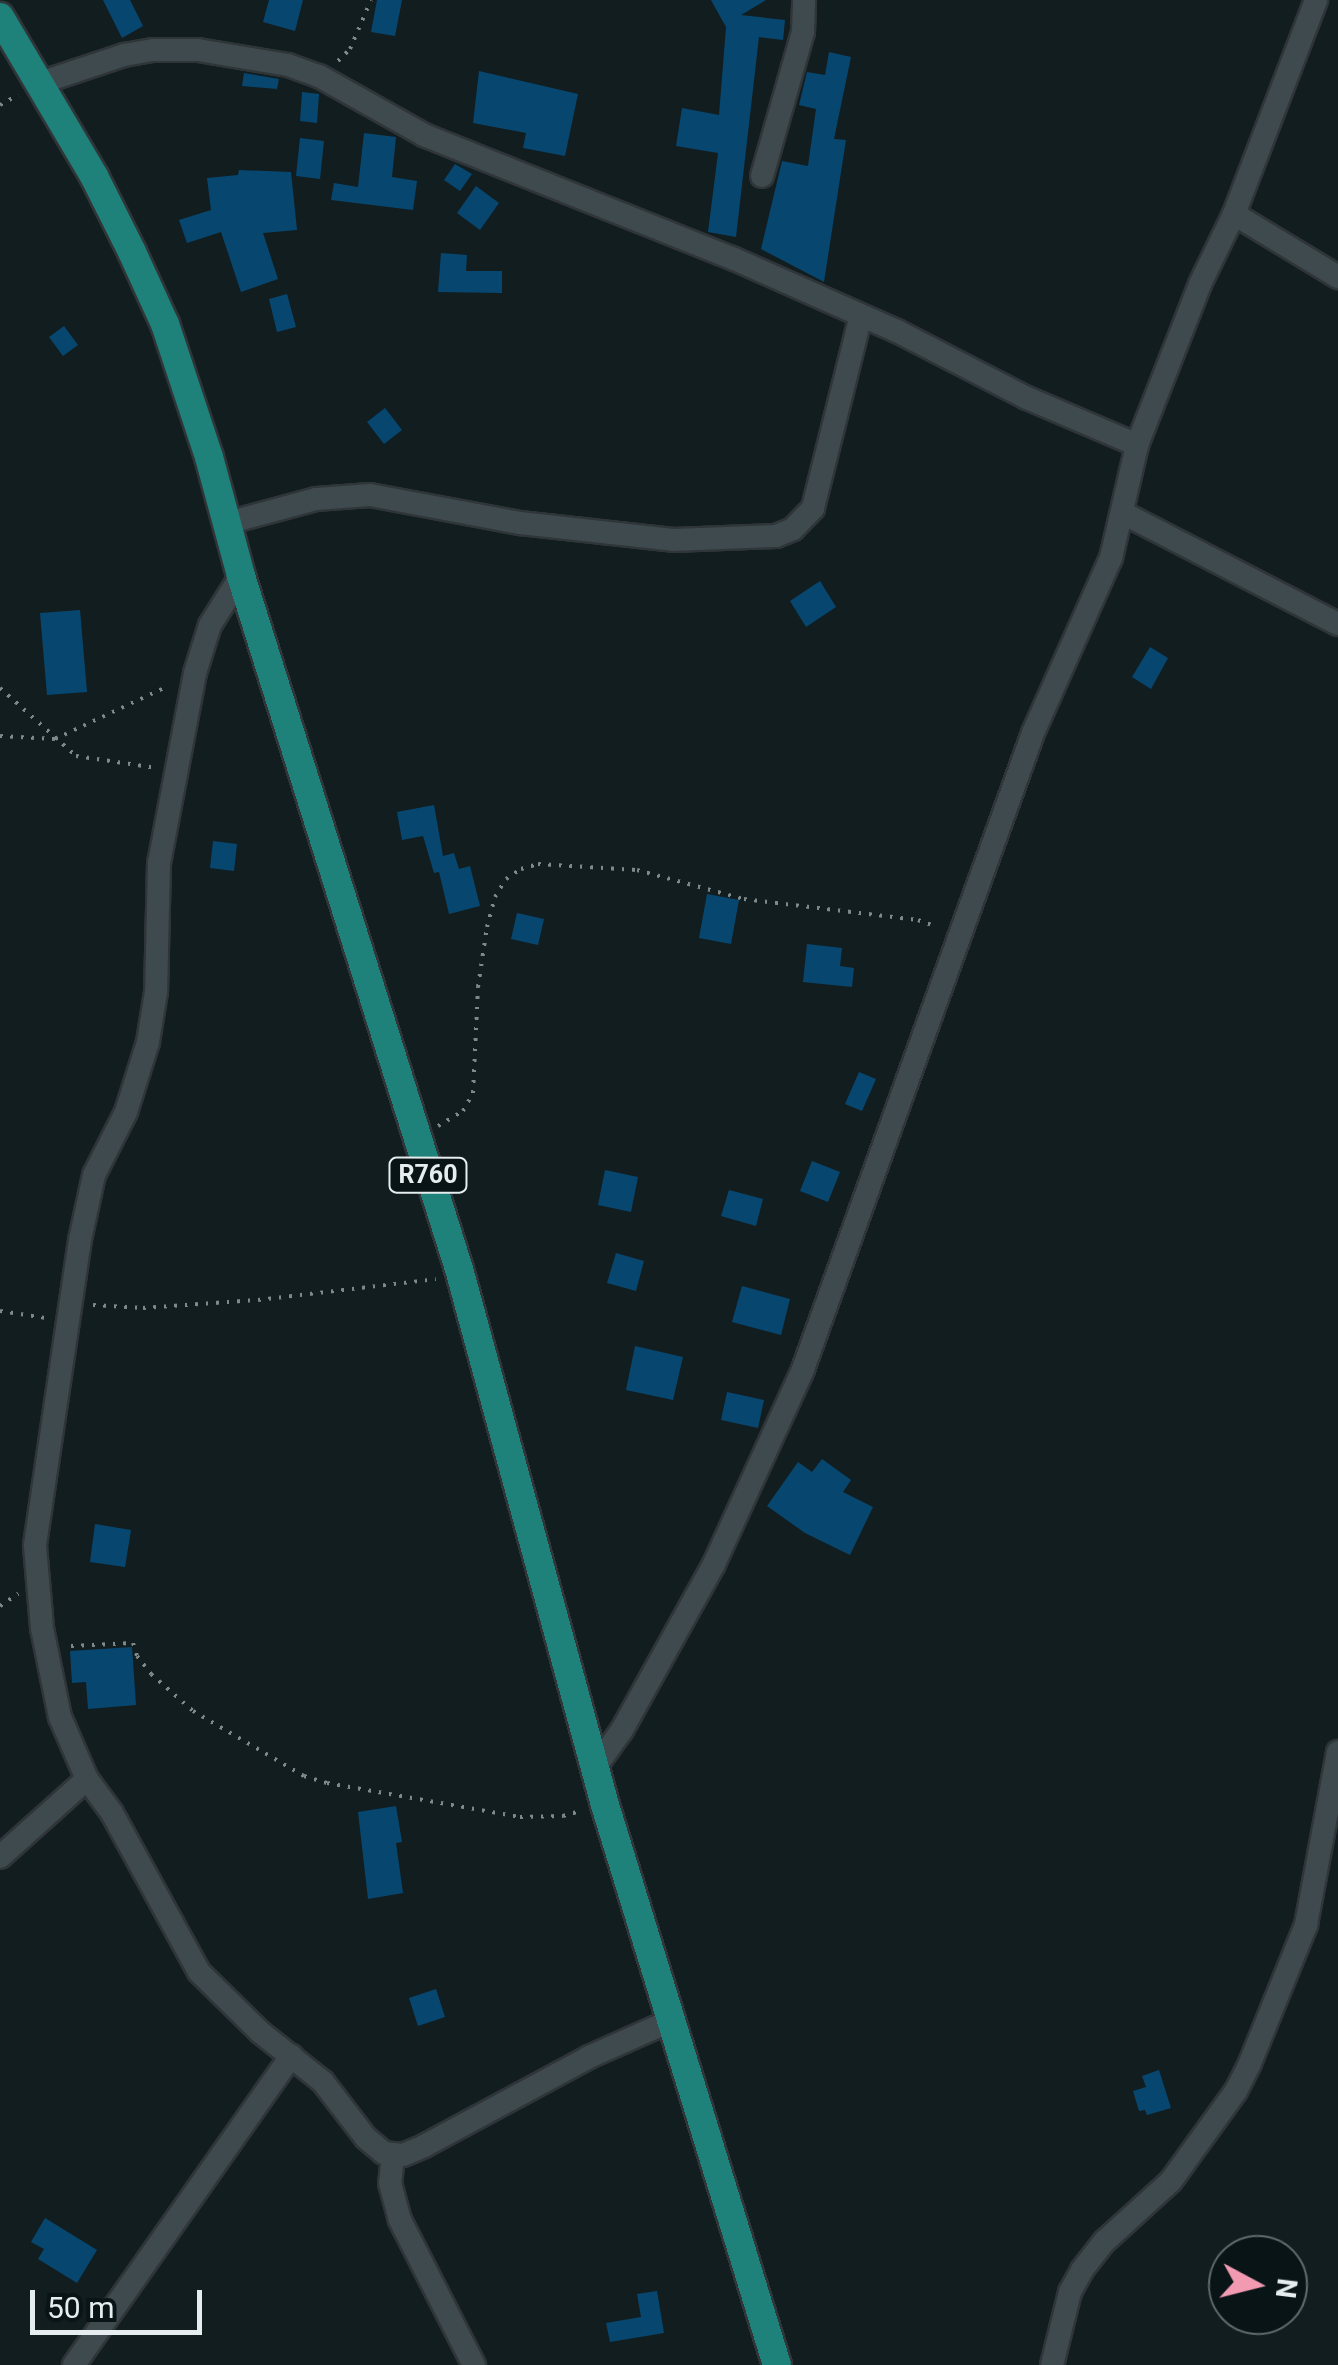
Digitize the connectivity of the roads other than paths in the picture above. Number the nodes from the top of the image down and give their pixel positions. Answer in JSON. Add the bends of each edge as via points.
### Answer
{"nodes":[{"id":1,"x":804,"y":0,"type":"edge"},
{"id":2,"x":1316,"y":0,"type":"edge"},
{"id":3,"x":0,"y":17,"type":"edge"},
{"id":4,"x":40,"y":83,"type":"junction"},
{"id":5,"x":762,"y":176,"type":"dead end"},
{"id":6,"x":1234,"y":214,"type":"junction"},
{"id":7,"x":1338,"y":277,"type":"edge"},
{"id":8,"x":862,"y":316,"type":"junction"},
{"id":9,"x":1137,"y":444,"type":"junction"},
{"id":10,"x":1123,"y":513,"type":"junction"},
{"id":11,"x":227,"y":523,"type":"junction"},
{"id":12,"x":241,"y":576,"type":"junction"},
{"id":13,"x":1338,"y":624,"type":"edge"},
{"id":14,"x":1338,"y":1752,"type":"edge"},
{"id":15,"x":596,"y":1766,"type":"junction"},
{"id":16,"x":87,"y":1780,"type":"junction"},
{"id":17,"x":0,"y":1857,"type":"edge"},
{"id":18,"x":670,"y":2022,"type":"junction"},
{"id":19,"x":290,"y":2056,"type":"junction"},
{"id":20,"x":393,"y":2156,"type":"junction"},
{"id":21,"x":74,"y":2365,"type":"edge"},
{"id":22,"x":474,"y":2365,"type":"edge"},
{"id":23,"x":777,"y":2365,"type":"edge"},
{"id":24,"x":1052,"y":2365,"type":"edge"}],
"edges":[{"from":1,"to":5,"type":"street","via":[[803,32]]},
{"from":2,"to":6,"type":"street"},
{"from":3,"to":4,"type":"main road","number":"R760"},
{"from":4,"to":8,"type":"street","via":[[153,50],[288,65],[424,135]]},
{"from":4,"to":11,"type":"main road","number":"R760","via":[[94,176],[165,324]]},
{"from":6,"to":7,"type":"street"},
{"from":6,"to":9,"type":"street"},
{"from":8,"to":9,"type":"street"},
{"from":8,"to":11,"type":"street","via":[[813,508],[776,536],[673,540],[520,523],[370,495],[316,498]]},
{"from":9,"to":10,"type":"street"},
{"from":10,"to":13,"type":"street"},
{"from":10,"to":15,"type":"street","via":[[1097,594],[1033,733],[784,1414],[714,1564]]},
{"from":11,"to":12,"type":"main road","number":"R760"},
{"from":12,"to":15,"type":"main road","number":"R760","via":[[459,1269]]},
{"from":12,"to":16,"type":"street","via":[[210,625],[195,673],[159,862],[148,1042],[126,1112],[94,1174],[35,1546],[35,1584],[60,1717]]},
{"from":14,"to":24,"type":"street","via":[[1306,1925],[1250,2063],[1171,2181],[1082,2270]]},
{"from":15,"to":18,"type":"main road","number":"R760"},
{"from":16,"to":17,"type":"street"},
{"from":16,"to":19,"type":"street","via":[[199,1972]]},
{"from":18,"to":20,"type":"street"},
{"from":18,"to":23,"type":"main road","number":"R760"},
{"from":19,"to":20,"type":"street","via":[[331,2090],[366,2138]]},
{"from":19,"to":21,"type":"street"},
{"from":20,"to":22,"type":"street","via":[[390,2183],[400,2220]]}]}
